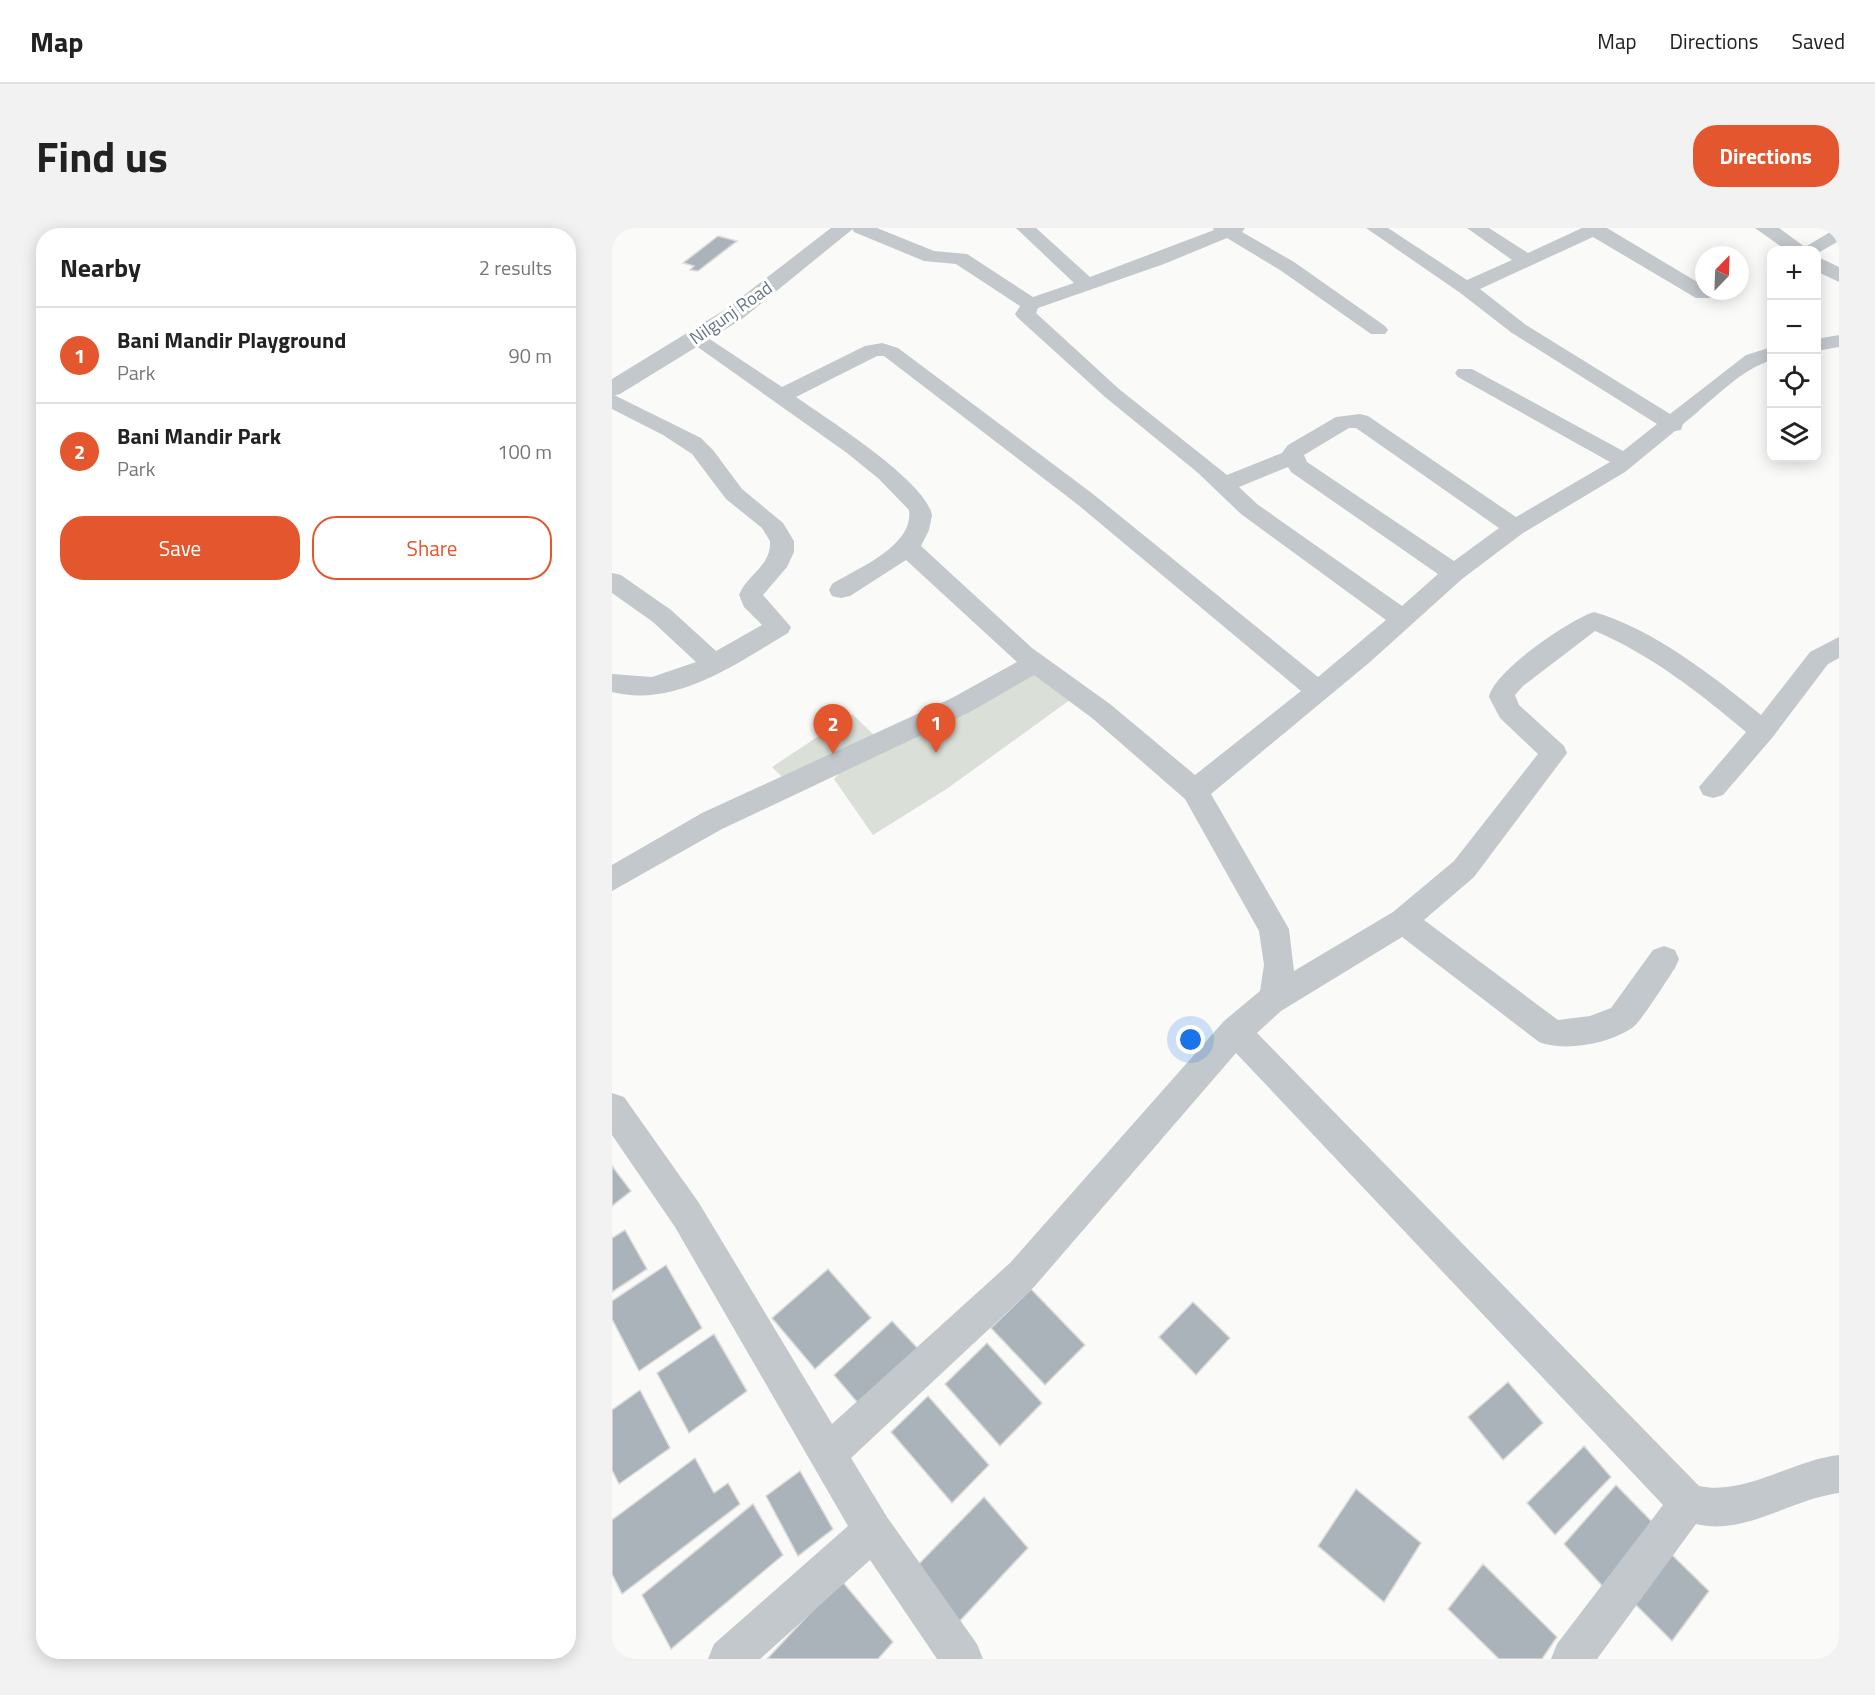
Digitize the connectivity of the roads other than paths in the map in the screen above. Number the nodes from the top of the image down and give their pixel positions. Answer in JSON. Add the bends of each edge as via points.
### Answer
{"nodes":[{"id":1,"x":844,"y":228,"type":"edge"},
{"id":2,"x":861,"y":228,"type":"edge"},
{"id":3,"x":1025,"y":228,"type":"edge"},
{"id":4,"x":1375,"y":228,"type":"edge"},
{"id":5,"x":1476,"y":228,"type":"edge"},
{"id":6,"x":1765,"y":228,"type":"edge"},
{"id":7,"x":1228,"y":229,"type":"edge"},
{"id":8,"x":1594,"y":229,"type":"edge"},
{"id":9,"x":1839,"y":233,"type":"edge"},
{"id":10,"x":1793,"y":246,"type":"edge"},
{"id":11,"x":1816,"y":246,"type":"edge"},
{"id":12,"x":1527,"y":261,"type":"junction"},
{"id":13,"x":1821,"y":264,"type":"edge"},
{"id":14,"x":1839,"y":276,"type":"edge"},
{"id":15,"x":1088,"y":285,"type":"junction"},
{"id":16,"x":1466,"y":288,"type":"junction"},
{"id":17,"x":1695,"y":289,"type":"edge"},
{"id":18,"x":1030,"y":304,"type":"junction"},
{"id":19,"x":1378,"y":330,"type":"dead end"},
{"id":20,"x":695,"y":338,"type":"junction"},
{"id":21,"x":1839,"y":341,"type":"edge"},
{"id":22,"x":1821,"y":344,"type":"edge"},
{"id":23,"x":1769,"y":354,"type":"edge"},
{"id":24,"x":1465,"y":373,"type":"dead end"},
{"id":25,"x":612,"y":388,"type":"edge"},
{"id":26,"x":781,"y":396,"type":"junction"},
{"id":27,"x":612,"y":400,"type":"edge"},
{"id":28,"x":1672,"y":425,"type":"junction"},
{"id":29,"x":1293,"y":457,"type":"junction"},
{"id":30,"x":1625,"y":461,"type":"junction"},
{"id":31,"x":1223,"y":485,"type":"junction"},
{"id":32,"x":1515,"y":528,"type":"junction"},
{"id":33,"x":908,"y":548,"type":"junction"},
{"id":34,"x":1454,"y":573,"type":"junction"},
{"id":35,"x":612,"y":581,"type":"edge"},
{"id":36,"x":841,"y":590,"type":"dead end"},
{"id":37,"x":1402,"y":619,"type":"junction"},
{"id":38,"x":1839,"y":646,"type":"edge"},
{"id":39,"x":1036,"y":663,"type":"junction"},
{"id":40,"x":714,"y":664,"type":"junction"},
{"id":41,"x":612,"y":682,"type":"edge"},
{"id":42,"x":1318,"y":691,"type":"junction"},
{"id":43,"x":1763,"y":731,"type":"junction"},
{"id":44,"x":1713,"y":787,"type":"dead end"},
{"id":45,"x":1195,"y":791,"type":"junction"},
{"id":46,"x":612,"y":879,"type":"edge"},
{"id":47,"x":1403,"y":921,"type":"junction"},
{"id":48,"x":1664,"y":959,"type":"dead end"},
{"id":49,"x":1271,"y":1000,"type":"junction"},
{"id":50,"x":1235,"y":1031,"type":"junction"},
{"id":51,"x":612,"y":1108,"type":"edge"},
{"id":52,"x":827,"y":1454,"type":"junction"},
{"id":53,"x":1839,"y":1474,"type":"edge"},
{"id":54,"x":1688,"y":1503,"type":"junction"},
{"id":55,"x":873,"y":1531,"type":"junction"},
{"id":56,"x":729,"y":1659,"type":"edge"},
{"id":57,"x":963,"y":1659,"type":"edge"},
{"id":58,"x":1572,"y":1659,"type":"edge"}],
"edges":[{"from":1,"to":20,"type":"street","name":"Nilgunj Road","via":[[734,314]]},
{"from":2,"to":18,"type":"street","via":[[931,257],[960,258]]},
{"from":3,"to":15,"type":"street"},
{"from":4,"to":16,"type":"street"},
{"from":5,"to":12,"type":"street"},
{"from":6,"to":10,"type":"street"},
{"from":7,"to":15,"type":"street"},
{"from":7,"to":19,"type":"street"},
{"from":8,"to":12,"type":"street"},
{"from":8,"to":17,"type":"street"},
{"from":9,"to":11,"type":"street"},
{"from":12,"to":16,"type":"street"},
{"from":13,"to":14,"type":"street"},
{"from":15,"to":18,"type":"street"},
{"from":16,"to":28,"type":"street","via":[[1519,329]]},
{"from":18,"to":31,"type":"street","via":[[1025,314]]},
{"from":20,"to":25,"type":"street","name":"Nilgunj Road"},
{"from":20,"to":26,"type":"street"},
{"from":21,"to":22,"type":"street"},
{"from":23,"to":28,"type":"street","via":[[1736,371]]},
{"from":24,"to":30,"type":"street"},
{"from":26,"to":33,"type":"street","via":[[896,479],[916,501],[921,522]]},
{"from":26,"to":42,"type":"street","via":[[872,350],[891,352],[1085,499]]},
{"from":27,"to":40,"type":"street","via":[[699,448],[731,492],[774,528],[781,539],[781,560],[750,592],[779,627]]},
{"from":28,"to":30,"type":"street"},
{"from":29,"to":31,"type":"street"},
{"from":29,"to":32,"type":"street","via":[[1296,450],[1344,422],[1360,422]]},
{"from":29,"to":34,"type":"street","via":[[1299,467]]},
{"from":30,"to":32,"type":"street"},
{"from":31,"to":37,"type":"street","via":[[1249,509]]},
{"from":32,"to":34,"type":"street"},
{"from":33,"to":36,"type":"street"},
{"from":33,"to":39,"type":"street"},
{"from":34,"to":37,"type":"street"},
{"from":35,"to":40,"type":"street","via":[[662,616]]},
{"from":37,"to":42,"type":"street"},
{"from":38,"to":43,"type":"street","via":[[1819,658]]},
{"from":39,"to":45,"type":"street","via":[[1101,711]]},
{"from":39,"to":46,"type":"street","via":[[961,705],[712,821]]},
{"from":40,"to":41,"type":"street","via":[[670,685],[635,688]]},
{"from":42,"to":45,"type":"street"},
{"from":43,"to":44,"type":"street"},
{"from":43,"to":47,"type":"street","via":[[1706,686],[1628,635],[1604,623],[1587,623],[1514,679],[1503,692],[1509,711],[1549,747],[1554,753],[1551,759],[1464,869]]},
{"from":45,"to":49,"type":"street","via":[[1274,929],[1279,970]]},
{"from":47,"to":48,"type":"street","via":[[1550,1032],[1558,1034],[1590,1030],[1622,1018]]},
{"from":47,"to":49,"type":"street"},
{"from":49,"to":50,"type":"street"},
{"from":50,"to":52,"type":"street","via":[[1022,1275]]},
{"from":50,"to":54,"type":"street"},
{"from":51,"to":52,"type":"street","via":[[687,1215]]},
{"from":52,"to":55,"type":"street"},
{"from":53,"to":54,"type":"street","via":[[1820,1475],[1735,1505],[1715,1508]]},
{"from":54,"to":58,"type":"street"},
{"from":55,"to":56,"type":"street"},
{"from":55,"to":57,"type":"street"}]}
